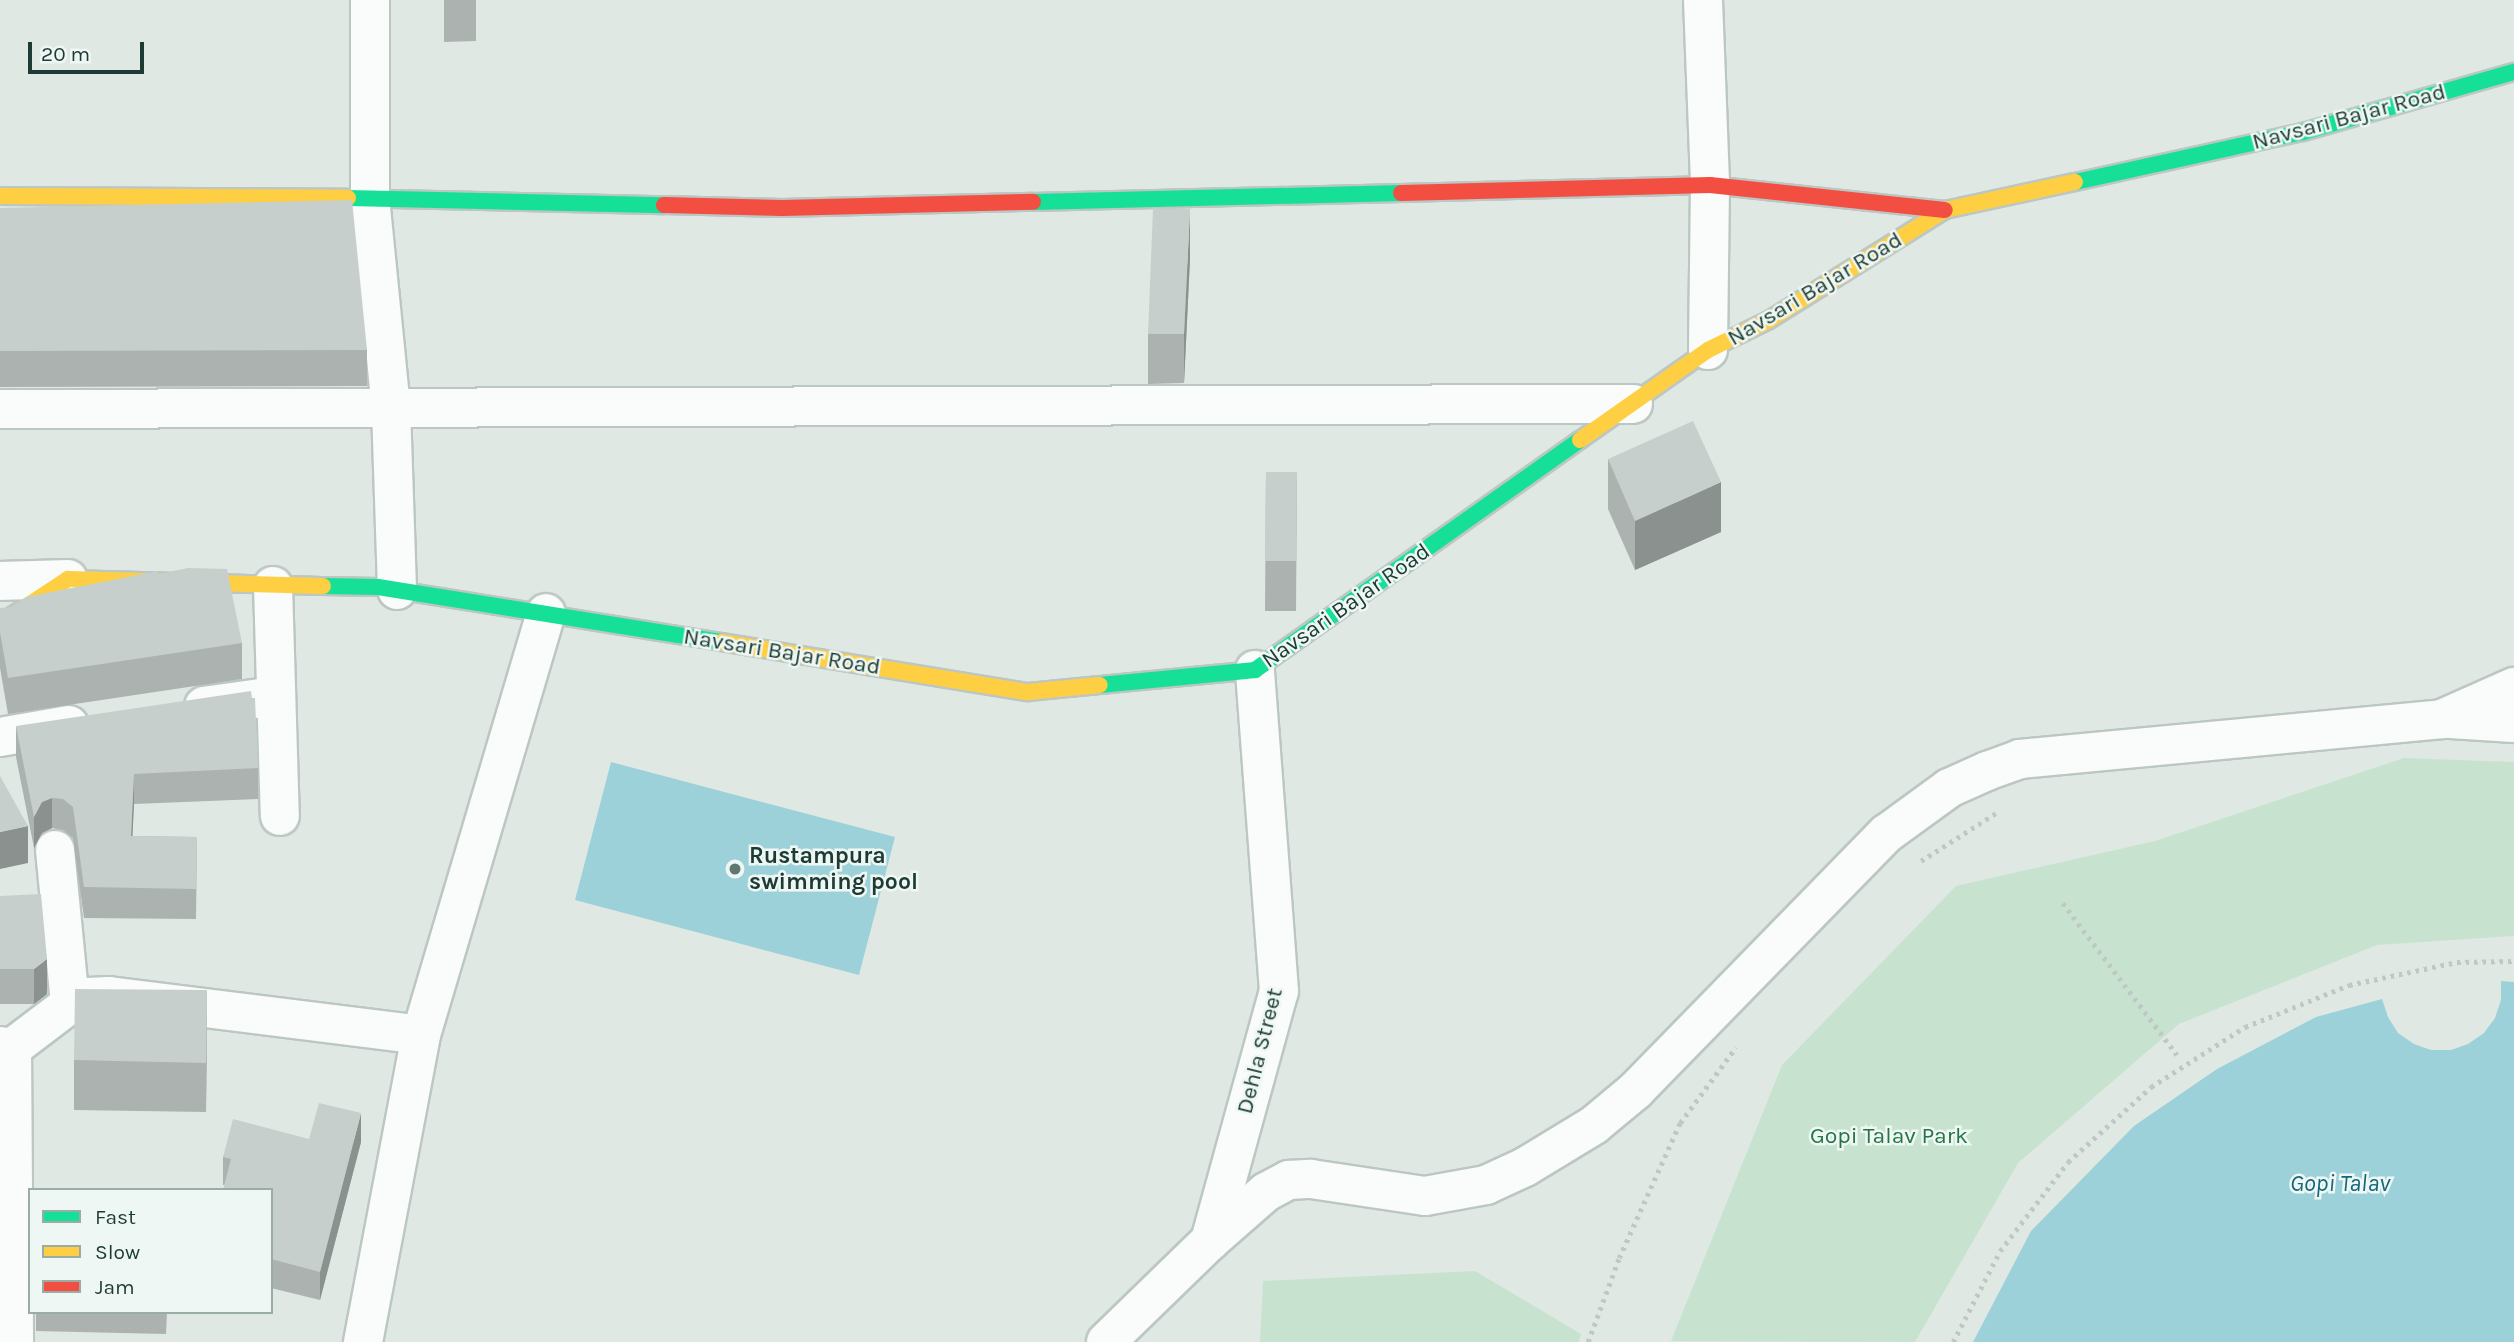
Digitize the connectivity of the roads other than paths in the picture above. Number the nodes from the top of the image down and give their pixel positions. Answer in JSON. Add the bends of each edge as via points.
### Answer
{"nodes":[{"id":1,"x":370,"y":0,"type":"edge"},
{"id":2,"x":1703,"y":0,"type":"edge"},
{"id":3,"x":2514,"y":72,"type":"edge"},
{"id":4,"x":1710,"y":185,"type":"junction"},
{"id":5,"x":0,"y":196,"type":"edge"},
{"id":6,"x":370,"y":198,"type":"junction"},
{"id":7,"x":1945,"y":210,"type":"junction"},
{"id":8,"x":1708,"y":350,"type":"junction"},
{"id":9,"x":1633,"y":404,"type":"junction"},
{"id":10,"x":391,"y":408,"type":"junction"},
{"id":11,"x":0,"y":410,"type":"edge"},
{"id":12,"x":68,"y":579,"type":"junction"},
{"id":13,"x":0,"y":581,"type":"edge"},
{"id":14,"x":273,"y":586,"type":"junction"},
{"id":15,"x":397,"y":590,"type":"junction"},
{"id":16,"x":546,"y":613,"type":"junction"},
{"id":17,"x":0,"y":624,"type":"edge"},
{"id":18,"x":1255,"y":670,"type":"junction"},
{"id":19,"x":2514,"y":687,"type":"edge"},
{"id":20,"x":275,"y":696,"type":"junction"},
{"id":21,"x":169,"y":711,"type":"edge"},
{"id":22,"x":2442,"y":719,"type":"junction"},
{"id":23,"x":103,"y":720,"type":"edge"},
{"id":24,"x":2514,"y":723,"type":"edge"},
{"id":25,"x":0,"y":737,"type":"edge"},
{"id":26,"x":280,"y":816,"type":"dead end"},
{"id":27,"x":55,"y":850,"type":"dead end"},
{"id":28,"x":70,"y":1004,"type":"junction"},
{"id":29,"x":421,"y":1035,"type":"junction"},
{"id":30,"x":6,"y":1047,"type":"edge"},
{"id":31,"x":1210,"y":1241,"type":"junction"},
{"id":32,"x":14,"y":1342,"type":"edge"},
{"id":33,"x":363,"y":1342,"type":"edge"},
{"id":34,"x":1106,"y":1342,"type":"edge"}],
"edges":[{"from":1,"to":6,"type":"street"},
{"from":2,"to":4,"type":"street"},
{"from":3,"to":7,"type":"main road","name":"Navsari Bajar Road","via":[[2303,132]]},
{"from":4,"to":6,"type":"main road","via":[[782,208]]},
{"from":4,"to":7,"type":"main road"},
{"from":4,"to":8,"type":"street"},
{"from":5,"to":6,"type":"main road"},
{"from":6,"to":10,"type":"street"},
{"from":7,"to":8,"type":"main road","name":"Navsari Bajar Road","via":[[1769,320]]},
{"from":8,"to":9,"type":"main road","name":"Navsari Bajar Road"},
{"from":9,"to":10,"type":"street"},
{"from":9,"to":18,"type":"main road","name":"Navsari Bajar Road"},
{"from":10,"to":11,"type":"street"},
{"from":10,"to":15,"type":"street"},
{"from":12,"to":13,"type":"street"},
{"from":12,"to":14,"type":"main road","name":"Navsari Bajar Road"},
{"from":12,"to":17,"type":"main road"},
{"from":14,"to":15,"type":"main road","name":"Navsari Bajar Road"},
{"from":14,"to":20,"type":"street"},
{"from":15,"to":16,"type":"main road","name":"Navsari Bajar Road"},
{"from":16,"to":18,"type":"main road","name":"Navsari Bajar Road","via":[[1028,692]]},
{"from":16,"to":29,"type":"street"},
{"from":18,"to":31,"type":"street","name":"Dehla Street","via":[[1279,991]]},
{"from":19,"to":22,"type":"street"},
{"from":20,"to":21,"type":"street"},
{"from":20,"to":26,"type":"street"},
{"from":22,"to":24,"type":"street"},
{"from":22,"to":31,"type":"street","via":[[2021,759],[1987,771],[1949,788],[1886,834],[1636,1090],[1594,1125],[1525,1167],[1486,1185],[1425,1196],[1311,1179],[1289,1180],[1266,1192]]},
{"from":23,"to":25,"type":"street"},
{"from":27,"to":28,"type":"street"},
{"from":28,"to":29,"type":"street","via":[[109,996]]},
{"from":28,"to":30,"type":"street"},
{"from":29,"to":33,"type":"street"},
{"from":30,"to":32,"type":"street"},
{"from":31,"to":34,"type":"street"}]}
